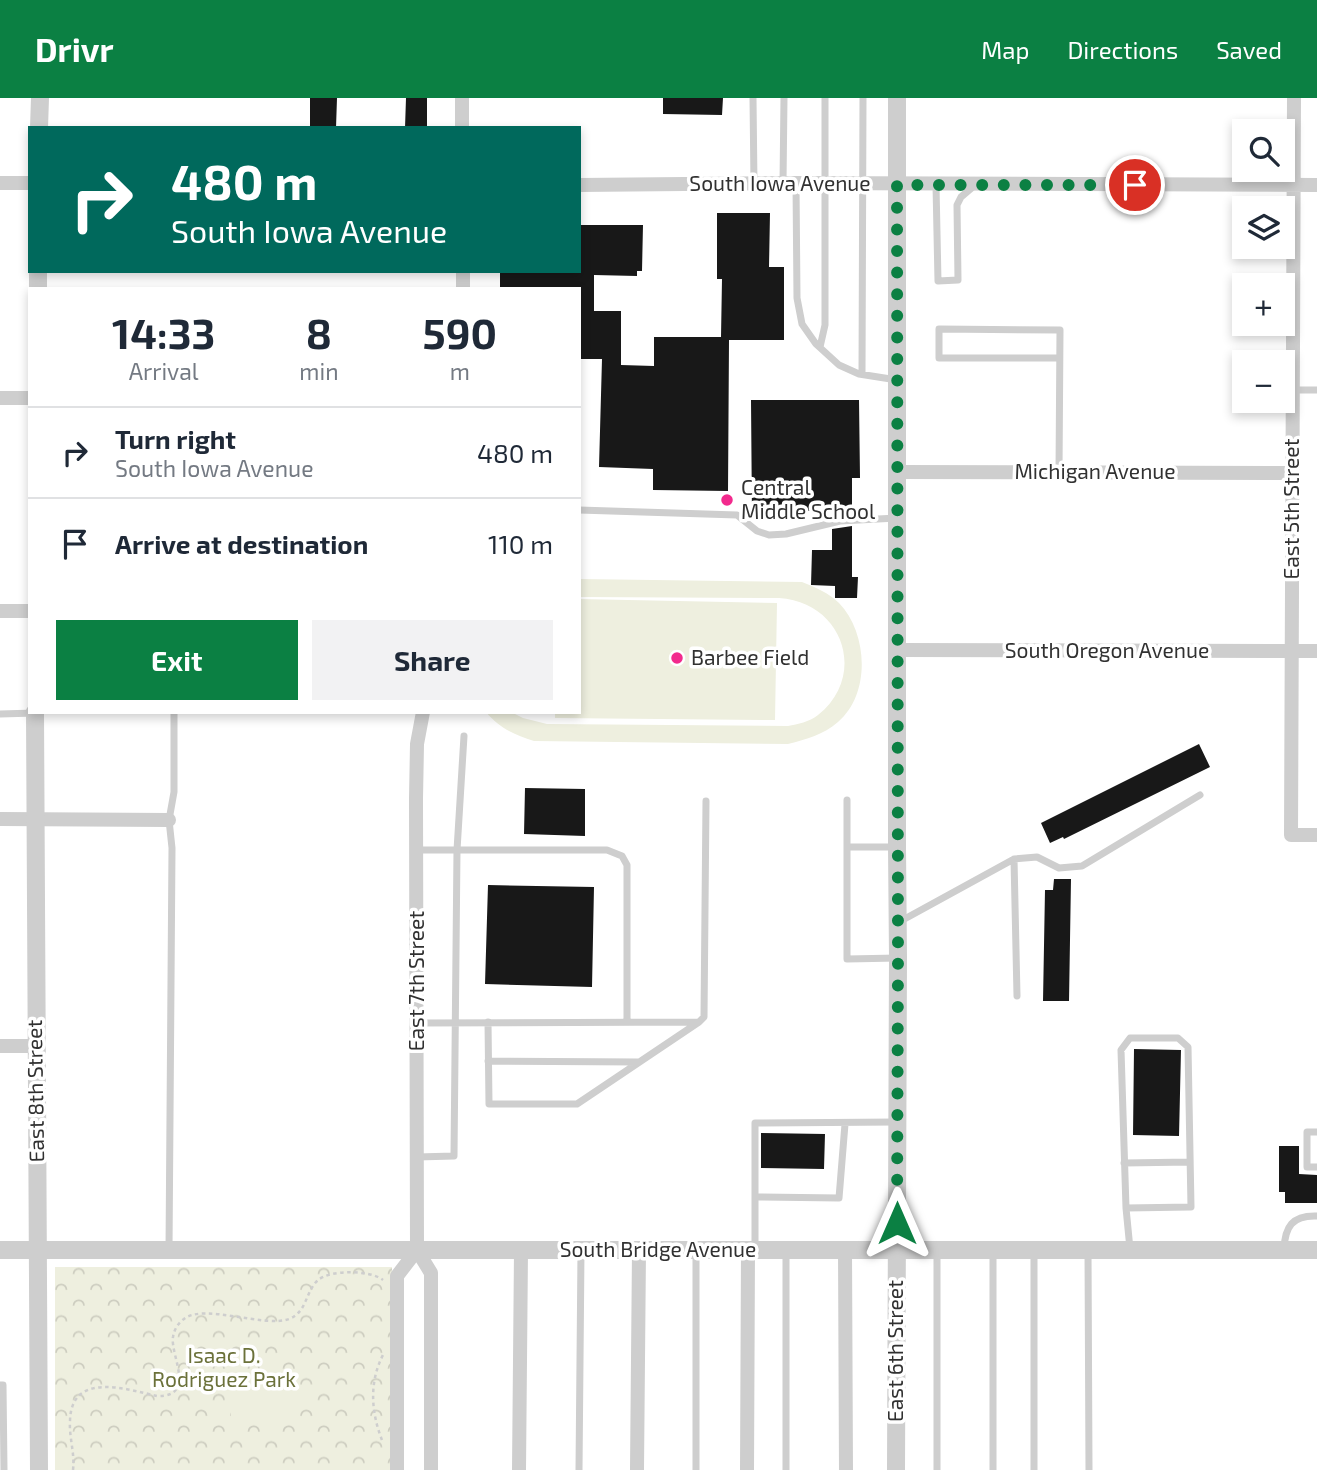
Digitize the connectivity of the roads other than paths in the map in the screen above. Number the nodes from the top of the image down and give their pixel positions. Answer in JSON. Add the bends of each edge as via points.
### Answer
{"nodes":[{"id":1,"x":40,"y":98,"type":"edge"},
{"id":2,"x":461,"y":98,"type":"edge"},
{"id":3,"x":753,"y":98,"type":"edge"},
{"id":4,"x":784,"y":98,"type":"edge"},
{"id":5,"x":825,"y":98,"type":"edge"},
{"id":6,"x":863,"y":98,"type":"edge"},
{"id":7,"x":897,"y":98,"type":"edge"},
{"id":8,"x":1294,"y":98,"type":"edge"},
{"id":9,"x":39,"y":126,"type":"edge"},
{"id":10,"x":462,"y":126,"type":"edge"},
{"id":11,"x":0,"y":183,"type":"edge"},
{"id":12,"x":28,"y":183,"type":"edge"},
{"id":13,"x":790,"y":183,"type":"junction"},
{"id":14,"x":824,"y":183,"type":"junction"},
{"id":15,"x":754,"y":184,"type":"junction"},
{"id":16,"x":862,"y":184,"type":"junction"},
{"id":17,"x":581,"y":185,"type":"edge"},
{"id":18,"x":897,"y":185,"type":"junction"},
{"id":19,"x":936,"y":185,"type":"junction"},
{"id":20,"x":975,"y":185,"type":"junction"},
{"id":21,"x":1295,"y":185,"type":"junction"},
{"id":22,"x":1317,"y":185,"type":"edge"},
{"id":23,"x":820,"y":347,"type":"junction"},
{"id":24,"x":1293,"y":350,"type":"edge"},
{"id":25,"x":1059,"y":358,"type":"junction"},
{"id":26,"x":862,"y":374,"type":"junction"},
{"id":27,"x":898,"y":380,"type":"junction"},
{"id":28,"x":1295,"y":390,"type":"edge"},
{"id":29,"x":1317,"y":390,"type":"edge"},
{"id":30,"x":0,"y":398,"type":"edge"},
{"id":31,"x":28,"y":398,"type":"edge"},
{"id":32,"x":1292,"y":413,"type":"edge"},
{"id":33,"x":898,"y":472,"type":"junction"},
{"id":34,"x":1059,"y":472,"type":"junction"},
{"id":35,"x":1292,"y":473,"type":"junction"},
{"id":36,"x":581,"y":510,"type":"edge"},
{"id":37,"x":898,"y":518,"type":"junction"},
{"id":38,"x":0,"y":611,"type":"edge"},
{"id":39,"x":28,"y":611,"type":"edge"},
{"id":40,"x":897,"y":650,"type":"junction"},
{"id":41,"x":1292,"y":651,"type":"junction"},
{"id":42,"x":1317,"y":651,"type":"edge"},
{"id":43,"x":0,"y":713,"type":"edge"},
{"id":44,"x":28,"y":713,"type":"edge"},
{"id":45,"x":35,"y":714,"type":"edge"},
{"id":46,"x":174,"y":714,"type":"edge"},
{"id":47,"x":423,"y":714,"type":"edge"},
{"id":48,"x":464,"y":736,"type":"dead end"},
{"id":49,"x":1200,"y":795,"type":"dead end"},
{"id":50,"x":847,"y":800,"type":"dead end"},
{"id":51,"x":706,"y":802,"type":"dead end"},
{"id":52,"x":35,"y":819,"type":"junction"},
{"id":53,"x":0,"y":820,"type":"edge"},
{"id":54,"x":169,"y":820,"type":"junction"},
{"id":55,"x":1317,"y":835,"type":"edge"},
{"id":56,"x":847,"y":847,"type":"junction"},
{"id":57,"x":897,"y":847,"type":"junction"},
{"id":58,"x":416,"y":850,"type":"junction"},
{"id":59,"x":457,"y":850,"type":"junction"},
{"id":60,"x":1014,"y":859,"type":"junction"},
{"id":61,"x":898,"y":923,"type":"junction"},
{"id":62,"x":898,"y":958,"type":"junction"},
{"id":63,"x":1017,"y":996,"type":"dead end"},
{"id":64,"x":699,"y":1021,"type":"junction"},
{"id":65,"x":488,"y":1022,"type":"junction"},
{"id":66,"x":627,"y":1022,"type":"junction"},
{"id":67,"x":416,"y":1023,"type":"junction"},
{"id":68,"x":454,"y":1023,"type":"junction"},
{"id":69,"x":0,"y":1046,"type":"edge"},
{"id":70,"x":36,"y":1046,"type":"junction"},
{"id":71,"x":488,"y":1061,"type":"junction"},
{"id":72,"x":640,"y":1062,"type":"junction"},
{"id":73,"x":897,"y":1122,"type":"junction"},
{"id":74,"x":845,"y":1124,"type":"junction"},
{"id":75,"x":1317,"y":1132,"type":"edge"},
{"id":76,"x":417,"y":1157,"type":"junction"},
{"id":77,"x":1190,"y":1162,"type":"junction"},
{"id":78,"x":1124,"y":1163,"type":"junction"},
{"id":79,"x":1317,"y":1167,"type":"edge"},
{"id":80,"x":756,"y":1197,"type":"junction"},
{"id":81,"x":1126,"y":1209,"type":"junction"},
{"id":82,"x":1317,"y":1216,"type":"edge"},
{"id":83,"x":786,"y":1249,"type":"junction"},
{"id":84,"x":845,"y":1249,"type":"junction"},
{"id":85,"x":897,"y":1249,"type":"junction"},
{"id":86,"x":937,"y":1249,"type":"junction"},
{"id":87,"x":993,"y":1249,"type":"junction"},
{"id":88,"x":1034,"y":1249,"type":"junction"},
{"id":89,"x":1088,"y":1249,"type":"junction"},
{"id":90,"x":0,"y":1250,"type":"edge"},
{"id":91,"x":38,"y":1250,"type":"junction"},
{"id":92,"x":169,"y":1250,"type":"junction"},
{"id":93,"x":417,"y":1250,"type":"junction"},
{"id":94,"x":639,"y":1250,"type":"junction"},
{"id":95,"x":696,"y":1250,"type":"junction"},
{"id":96,"x":752,"y":1250,"type":"junction"},
{"id":97,"x":1130,"y":1250,"type":"junction"},
{"id":98,"x":1284,"y":1250,"type":"junction"},
{"id":99,"x":1317,"y":1250,"type":"edge"},
{"id":100,"x":521,"y":1251,"type":"junction"},
{"id":101,"x":580,"y":1251,"type":"junction"},
{"id":102,"x":0,"y":1385,"type":"edge"},
{"id":103,"x":4,"y":1470,"type":"edge"},
{"id":104,"x":39,"y":1470,"type":"edge"},
{"id":105,"x":397,"y":1470,"type":"edge"},
{"id":106,"x":430,"y":1470,"type":"edge"},
{"id":107,"x":519,"y":1470,"type":"edge"},
{"id":108,"x":579,"y":1470,"type":"edge"},
{"id":109,"x":637,"y":1470,"type":"edge"},
{"id":110,"x":696,"y":1470,"type":"edge"},
{"id":111,"x":747,"y":1470,"type":"edge"},
{"id":112,"x":786,"y":1470,"type":"edge"},
{"id":113,"x":846,"y":1470,"type":"edge"},
{"id":114,"x":896,"y":1470,"type":"edge"},
{"id":115,"x":937,"y":1470,"type":"edge"},
{"id":116,"x":993,"y":1470,"type":"edge"},
{"id":117,"x":1034,"y":1470,"type":"edge"},
{"id":118,"x":1089,"y":1470,"type":"edge"}],
"edges":[{"from":1,"to":9,"type":"street"},
{"from":2,"to":10,"type":"street"},
{"from":3,"to":15,"type":"lane"},
{"from":4,"to":13,"type":"lane"},
{"from":5,"to":14,"type":"lane"},
{"from":6,"to":16,"type":"lane"},
{"from":7,"to":18,"type":"street","name":"East 6th Street"},
{"from":8,"to":21,"type":"street","name":"East 5th Street"},
{"from":11,"to":12,"type":"street"},
{"from":13,"to":14,"type":"street","name":"South Iowa Avenue"},
{"from":13,"to":15,"type":"street","name":"South Iowa Avenue"},
{"from":13,"to":23,"type":"lane","via":[[797,298],[802,324]]},
{"from":14,"to":16,"type":"street","name":"South Iowa Avenue"},
{"from":14,"to":23,"type":"lane","via":[[825,325]]},
{"from":15,"to":17,"type":"street","name":"South Iowa Avenue"},
{"from":16,"to":18,"type":"street","name":"South Iowa Avenue"},
{"from":16,"to":26,"type":"lane"},
{"from":18,"to":19,"type":"street","name":"South Iowa Avenue"},
{"from":18,"to":27,"type":"street","name":"East 6th Street"},
{"from":19,"to":20,"type":"street","name":"South Iowa Avenue"},
{"from":19,"to":20,"type":"lane","via":[[938,281],[958,280],[957,205]]},
{"from":20,"to":21,"type":"street","name":"South Iowa Avenue"},
{"from":21,"to":22,"type":"street","name":"South Iowa Avenue"},
{"from":21,"to":24,"type":"street","name":"East 5th Street"},
{"from":23,"to":26,"type":"lane","via":[[839,365]]},
{"from":25,"to":25,"type":"lane","via":[[1060,330],[939,330],[939,358]]},
{"from":25,"to":34,"type":"lane"},
{"from":26,"to":27,"type":"lane"},
{"from":27,"to":33,"type":"street","name":"East 6th Street"},
{"from":28,"to":29,"type":"lane"},
{"from":30,"to":31,"type":"street"},
{"from":32,"to":35,"type":"street","name":"East 5th Street"},
{"from":33,"to":34,"type":"street","name":"Michigan Avenue"},
{"from":33,"to":37,"type":"street","name":"East 6th Street"},
{"from":34,"to":35,"type":"street","name":"Michigan Avenue"},
{"from":35,"to":41,"type":"street","name":"East 5th Street"},
{"from":36,"to":37,"type":"lane","via":[[737,515],[769,535],[840,521]]},
{"from":37,"to":40,"type":"street","name":"East 6th Street"},
{"from":38,"to":39,"type":"street"},
{"from":40,"to":41,"type":"street","name":"South Oregon Avenue"},
{"from":40,"to":57,"type":"street","name":"East 6th Street"},
{"from":41,"to":42,"type":"street","name":"South Oregon Avenue"},
{"from":41,"to":55,"type":"street","name":"East 5th Street","via":[[1291,835]]},
{"from":43,"to":44,"type":"lane"},
{"from":45,"to":52,"type":"street","name":"East 8th Street"},
{"from":46,"to":54,"type":"lane","via":[[174,792]]},
{"from":47,"to":58,"type":"street","name":"East 7th Street","via":[[417,744]]},
{"from":48,"to":59,"type":"lane"},
{"from":49,"to":60,"type":"lane","via":[[1082,866],[1059,868],[1037,857]]},
{"from":50,"to":56,"type":"lane"},
{"from":51,"to":64,"type":"lane","via":[[704,1017]]},
{"from":52,"to":53,"type":"street"},
{"from":52,"to":54,"type":"street"},
{"from":52,"to":70,"type":"street","name":"East 8th Street"},
{"from":54,"to":92,"type":"lane"},
{"from":56,"to":57,"type":"lane"},
{"from":56,"to":62,"type":"lane","via":[[847,959]]},
{"from":57,"to":61,"type":"street","name":"East 6th Street"},
{"from":58,"to":59,"type":"lane"},
{"from":58,"to":67,"type":"street","name":"East 7th Street"},
{"from":59,"to":66,"type":"lane","via":[[607,850],[622,856],[627,865]]},
{"from":59,"to":68,"type":"lane"},
{"from":60,"to":61,"type":"lane"},
{"from":60,"to":63,"type":"lane"},
{"from":61,"to":62,"type":"street","name":"East 6th Street"},
{"from":62,"to":73,"type":"street","name":"East 6th Street"},
{"from":64,"to":66,"type":"lane"},
{"from":64,"to":72,"type":"lane"},
{"from":65,"to":66,"type":"lane"},
{"from":65,"to":68,"type":"lane"},
{"from":65,"to":71,"type":"lane"},
{"from":67,"to":68,"type":"lane"},
{"from":67,"to":76,"type":"street","name":"East 7th Street"},
{"from":68,"to":76,"type":"lane","via":[[454,1156]]},
{"from":69,"to":70,"type":"street"},
{"from":70,"to":91,"type":"street","name":"East 8th Street"},
{"from":71,"to":72,"type":"lane"},
{"from":71,"to":72,"type":"lane","via":[[489,1104],[577,1104]]},
{"from":73,"to":74,"type":"lane"},
{"from":73,"to":85,"type":"street","name":"East 6th Street"},
{"from":74,"to":80,"type":"lane","via":[[839,1198]]},
{"from":74,"to":80,"type":"lane","via":[[755,1123]]},
{"from":75,"to":79,"type":"lane","via":[[1307,1132],[1307,1167]]},
{"from":76,"to":93,"type":"street","name":"East 7th Street"},
{"from":77,"to":78,"type":"lane"},
{"from":77,"to":78,"type":"lane","via":[[1188,1046],[1178,1038],[1130,1038],[1121,1050]]},
{"from":77,"to":81,"type":"lane","via":[[1191,1207]]},
{"from":78,"to":81,"type":"lane"},
{"from":80,"to":96,"type":"lane"},
{"from":81,"to":97,"type":"lane"},
{"from":82,"to":98,"type":"lane","via":[[1307,1215],[1292,1223],[1285,1231]]},
{"from":83,"to":84,"type":"street","name":"South Bridge Avenue"},
{"from":83,"to":96,"type":"street","name":"South Bridge Avenue"},
{"from":83,"to":112,"type":"lane"},
{"from":84,"to":85,"type":"street","name":"South Bridge Avenue"},
{"from":84,"to":113,"type":"street"},
{"from":85,"to":86,"type":"street","name":"South Bridge Avenue"},
{"from":85,"to":114,"type":"street","name":"East 6th Street"},
{"from":86,"to":87,"type":"street","name":"South Bridge Avenue"},
{"from":86,"to":115,"type":"lane"},
{"from":87,"to":88,"type":"street","name":"South Bridge Avenue"},
{"from":87,"to":116,"type":"lane"},
{"from":88,"to":89,"type":"street","name":"South Bridge Avenue"},
{"from":88,"to":117,"type":"lane"},
{"from":89,"to":97,"type":"street","name":"South Bridge Avenue"},
{"from":89,"to":118,"type":"lane"},
{"from":90,"to":91,"type":"street","name":"South Bridge Avenue"},
{"from":91,"to":92,"type":"street","name":"South Bridge Avenue"},
{"from":91,"to":104,"type":"street","name":"East 8th Street"},
{"from":92,"to":93,"type":"street","name":"South Bridge Avenue"},
{"from":93,"to":100,"type":"street","name":"South Bridge Avenue"},
{"from":93,"to":105,"type":"street","via":[[397,1276]]},
{"from":93,"to":106,"type":"street","name":"East 7th Street","via":[[431,1273]]},
{"from":94,"to":95,"type":"street","name":"South Bridge Avenue"},
{"from":94,"to":101,"type":"street","name":"South Bridge Avenue"},
{"from":94,"to":109,"type":"street"},
{"from":95,"to":96,"type":"street","name":"South Bridge Avenue"},
{"from":95,"to":110,"type":"lane"},
{"from":96,"to":111,"type":"street"},
{"from":97,"to":98,"type":"street","name":"South Bridge Avenue"},
{"from":98,"to":99,"type":"street","name":"South Bridge Avenue"},
{"from":100,"to":101,"type":"street","name":"South Bridge Avenue"},
{"from":100,"to":107,"type":"street"},
{"from":101,"to":108,"type":"lane"},
{"from":102,"to":103,"type":"lane"}]}
